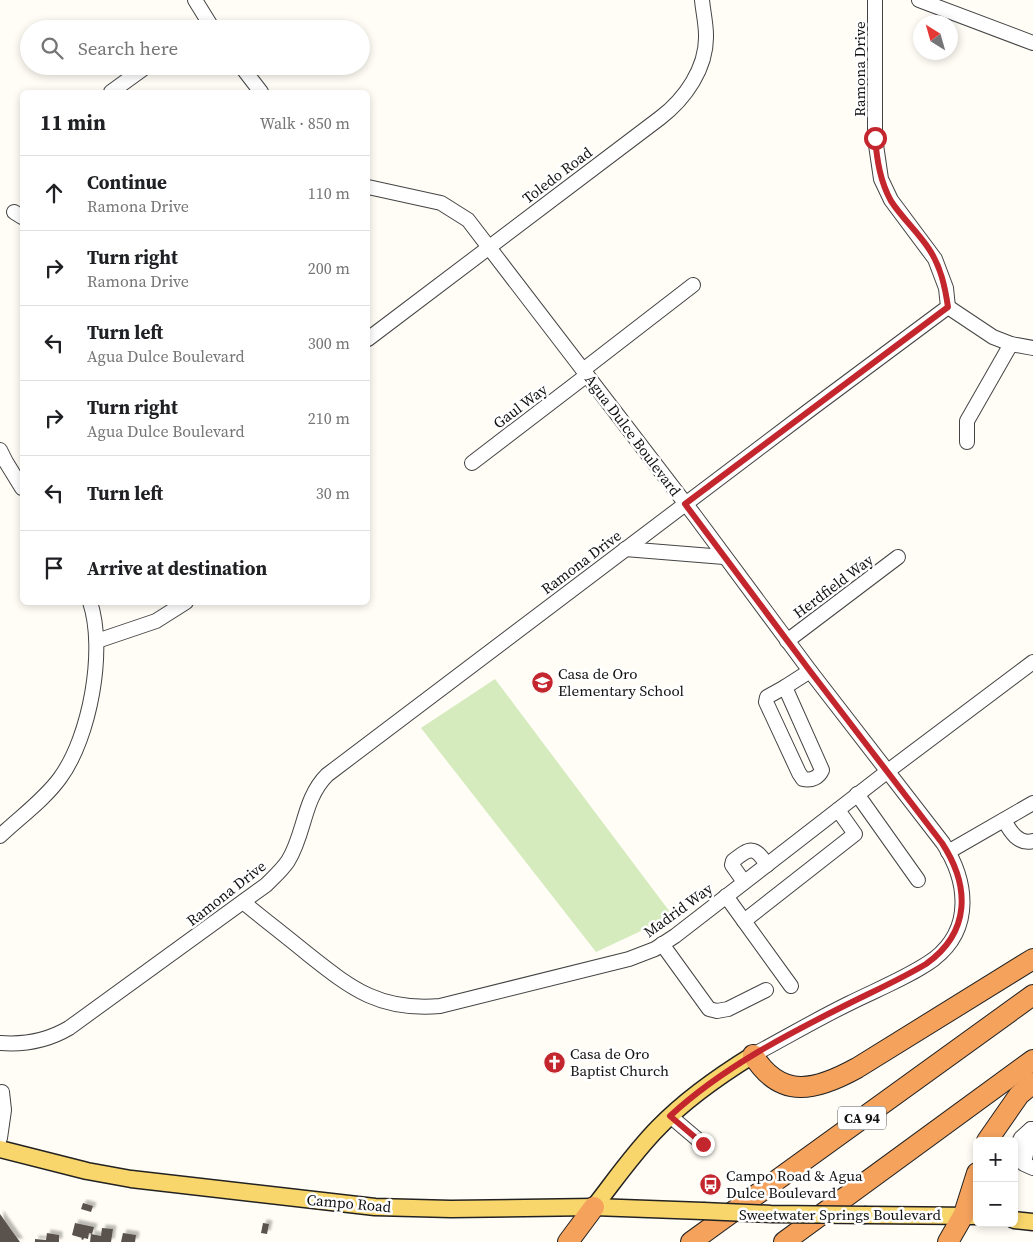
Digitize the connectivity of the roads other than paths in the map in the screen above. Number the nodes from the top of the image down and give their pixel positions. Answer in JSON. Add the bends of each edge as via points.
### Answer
{"nodes":[{"id":1,"x":195,"y":0,"type":"edge"},
{"id":2,"x":702,"y":0,"type":"edge"},
{"id":3,"x":875,"y":0,"type":"edge"},
{"id":4,"x":919,"y":0,"type":"edge"},
{"id":5,"x":204,"y":20,"type":"edge"},
{"id":6,"x":1033,"y":43,"type":"edge"},
{"id":7,"x":135,"y":75,"type":"edge"},
{"id":8,"x":248,"y":75,"type":"edge"},
{"id":9,"x":114,"y":90,"type":"edge"},
{"id":10,"x":259,"y":90,"type":"edge"},
{"id":11,"x":370,"y":187,"type":"edge"},
{"id":12,"x":489,"y":246,"type":"junction"},
{"id":13,"x":693,"y":285,"type":"dead end"},
{"id":14,"x":948,"y":307,"type":"junction"},
{"id":15,"x":370,"y":336,"type":"edge"},
{"id":16,"x":1011,"y":344,"type":"junction"},
{"id":17,"x":1033,"y":348,"type":"edge"},
{"id":18,"x":585,"y":372,"type":"junction"},
{"id":19,"x":967,"y":442,"type":"dead end"},
{"id":20,"x":0,"y":450,"type":"edge"},
{"id":21,"x":472,"y":463,"type":"dead end"},
{"id":22,"x":20,"y":485,"type":"edge"},
{"id":23,"x":685,"y":504,"type":"junction"},
{"id":24,"x":625,"y":549,"type":"junction"},
{"id":25,"x":724,"y":557,"type":"junction"},
{"id":26,"x":898,"y":557,"type":"dead end"},
{"id":27,"x":91,"y":605,"type":"edge"},
{"id":28,"x":181,"y":605,"type":"edge"},
{"id":29,"x":97,"y":641,"type":"junction"},
{"id":30,"x":787,"y":641,"type":"junction"},
{"id":31,"x":1033,"y":662,"type":"edge"},
{"id":32,"x":810,"y":671,"type":"junction"},
{"id":33,"x":785,"y":687,"type":"junction"},
{"id":34,"x":888,"y":771,"type":"junction"},
{"id":35,"x":857,"y":794,"type":"junction"},
{"id":36,"x":1033,"y":803,"type":"edge"},
{"id":37,"x":838,"y":810,"type":"junction"},
{"id":38,"x":1004,"y":820,"type":"junction"},
{"id":39,"x":0,"y":836,"type":"edge"},
{"id":40,"x":1033,"y":841,"type":"edge"},
{"id":41,"x":948,"y":852,"type":"junction"},
{"id":42,"x":767,"y":865,"type":"junction"},
{"id":43,"x":918,"y":880,"type":"dead end"},
{"id":44,"x":744,"y":882,"type":"junction"},
{"id":45,"x":726,"y":896,"type":"junction"},
{"id":46,"x":243,"y":902,"type":"junction"},
{"id":47,"x":744,"y":921,"type":"junction"},
{"id":48,"x":662,"y":944,"type":"junction"},
{"id":49,"x":1033,"y":960,"type":"edge"},
{"id":50,"x":791,"y":986,"type":"dead end"},
{"id":51,"x":766,"y":990,"type":"dead end"},
{"id":52,"x":1033,"y":995,"type":"edge"},
{"id":53,"x":0,"y":1043,"type":"edge"},
{"id":54,"x":753,"y":1056,"type":"junction"},
{"id":55,"x":1033,"y":1060,"type":"edge"},
{"id":56,"x":1033,"y":1083,"type":"edge"},
{"id":57,"x":2,"y":1092,"type":"dead end"},
{"id":58,"x":670,"y":1116,"type":"junction"},
{"id":59,"x":1032,"y":1128,"type":"edge"},
{"id":60,"x":990,"y":1137,"type":"edge"},
{"id":61,"x":0,"y":1138,"type":"edge"},
{"id":62,"x":703,"y":1144,"type":"dead end"},
{"id":63,"x":1018,"y":1144,"type":"edge"},
{"id":64,"x":0,"y":1149,"type":"edge"},
{"id":65,"x":1018,"y":1168,"type":"edge"},
{"id":66,"x":1033,"y":1168,"type":"edge"},
{"id":67,"x":1033,"y":1173,"type":"edge"},
{"id":68,"x":976,"y":1182,"type":"edge"},
{"id":69,"x":594,"y":1207,"type":"junction"},
{"id":70,"x":703,"y":1211,"type":"joint"},
{"id":71,"x":970,"y":1215,"type":"edge"},
{"id":72,"x":1018,"y":1220,"type":"edge"},
{"id":73,"x":1033,"y":1222,"type":"edge"},
{"id":74,"x":568,"y":1242,"type":"edge"},
{"id":75,"x":691,"y":1242,"type":"edge"},
{"id":76,"x":784,"y":1242,"type":"edge"},
{"id":77,"x":948,"y":1242,"type":"edge"}],
"edges":[{"from":1,"to":5,"type":"street"},
{"from":2,"to":12,"type":"street","name":"Toledo Road","via":[[705,48],[695,78],[678,102]]},
{"from":3,"to":14,"type":"street","name":"Ramona Drive","via":[[875,138],[882,179],[891,200],[934,259],[946,288]]},
{"from":4,"to":6,"type":"street"},
{"from":7,"to":9,"type":"street"},
{"from":8,"to":10,"type":"street"},
{"from":11,"to":12,"type":"street","name":"Agua Dulce Boulevard","via":[[441,203],[468,220]]},
{"from":12,"to":15,"type":"street","name":"Toledo Road"},
{"from":12,"to":18,"type":"street","name":"Agua Dulce Boulevard"},
{"from":13,"to":18,"type":"street","name":"Gaul Way"},
{"from":14,"to":16,"type":"street","via":[[994,337]]},
{"from":14,"to":23,"type":"street","name":"Ramona Drive"},
{"from":16,"to":17,"type":"street"},
{"from":16,"to":19,"type":"street","via":[[966,420]]},
{"from":18,"to":21,"type":"street","name":"Gaul Way"},
{"from":18,"to":23,"type":"street","name":"Agua Dulce Boulevard"},
{"from":20,"to":22,"type":"street"},
{"from":23,"to":24,"type":"street","name":"Ramona Drive"},
{"from":23,"to":25,"type":"street","name":"Agua Dulce Boulevard"},
{"from":24,"to":25,"type":"street"},
{"from":24,"to":46,"type":"street","name":"Ramona Drive","via":[[327,775],[311,798],[288,860],[266,885]]},
{"from":25,"to":30,"type":"street","name":"Agua Dulce Boulevard"},
{"from":26,"to":30,"type":"street","name":"Herdfield Way"},
{"from":27,"to":29,"type":"street"},
{"from":28,"to":29,"type":"street","via":[[156,621]]},
{"from":29,"to":39,"type":"street","via":[[92,691],[72,759],[50,790]]},
{"from":30,"to":32,"type":"street","name":"Agua Dulce Boulevard"},
{"from":31,"to":34,"type":"street","name":"Madrid Way"},
{"from":32,"to":33,"type":"street"},
{"from":32,"to":34,"type":"street","name":"Agua Dulce Boulevard"},
{"from":33,"to":33,"type":"street","via":[[767,697],[766,702],[799,773],[804,779],[813,779],[822,770]]},
{"from":34,"to":35,"type":"street","name":"Madrid Way"},
{"from":34,"to":41,"type":"street","name":"Agua Dulce Boulevard"},
{"from":35,"to":37,"type":"street","name":"Madrid Way"},
{"from":35,"to":43,"type":"street"},
{"from":36,"to":38,"type":"street"},
{"from":37,"to":42,"type":"street","name":"Madrid Way"},
{"from":37,"to":47,"type":"street","via":[[856,834]]},
{"from":38,"to":40,"type":"street","via":[[1017,838],[1027,843]]},
{"from":38,"to":41,"type":"street"},
{"from":41,"to":54,"type":"street","name":"Agua Dulce Boulevard","via":[[960,881],[963,904],[957,929],[940,954],[918,969]]},
{"from":42,"to":44,"type":"street","name":"Madrid Way"},
{"from":42,"to":44,"type":"street","via":[[754,850],[737,858],[732,865]]},
{"from":44,"to":45,"type":"street","name":"Madrid Way"},
{"from":45,"to":47,"type":"street"},
{"from":45,"to":48,"type":"street","name":"Madrid Way"},
{"from":46,"to":48,"type":"street","name":"Madrid Way","via":[[352,988],[388,1003],[414,1007],[440,1006],[630,959]]},
{"from":46,"to":53,"type":"street","name":"Ramona Drive","via":[[62,1032],[30,1042]]},
{"from":47,"to":50,"type":"street"},
{"from":48,"to":51,"type":"street","via":[[710,1009],[728,1009]]},
{"from":49,"to":54,"type":"highway","via":[[857,1068],[832,1080],[808,1087],[785,1085],[772,1078]]},
{"from":52,"to":75,"type":"highway","number":"CA 94"},
{"from":54,"to":58,"type":"main road","name":"Agua Dulce Boulevard","via":[[714,1080]]},
{"from":55,"to":76,"type":"highway"},
{"from":56,"to":60,"type":"highway","via":[[1019,1095]]},
{"from":57,"to":61,"type":"street","via":[[4,1110]]},
{"from":58,"to":62,"type":"street"},
{"from":58,"to":69,"type":"main road","name":"Agua Dulce Boulevard","via":[[630,1159]]},
{"from":59,"to":63,"type":"street"},
{"from":59,"to":66,"type":"street","via":[[1024,1164]]},
{"from":64,"to":69,"type":"main road","name":"Campo Road","via":[[131,1179],[375,1207]]},
{"from":65,"to":67,"type":"street"},
{"from":68,"to":71,"type":"highway"},
{"from":69,"to":70,"type":"main road","name":"Campo Road"},
{"from":69,"to":74,"type":"highway"},
{"from":70,"to":71,"type":"main road","name":"Sweetwater Springs Boulevard","bridge":true},
{"from":71,"to":77,"type":"highway"},
{"from":72,"to":73,"type":"main road"}]}
